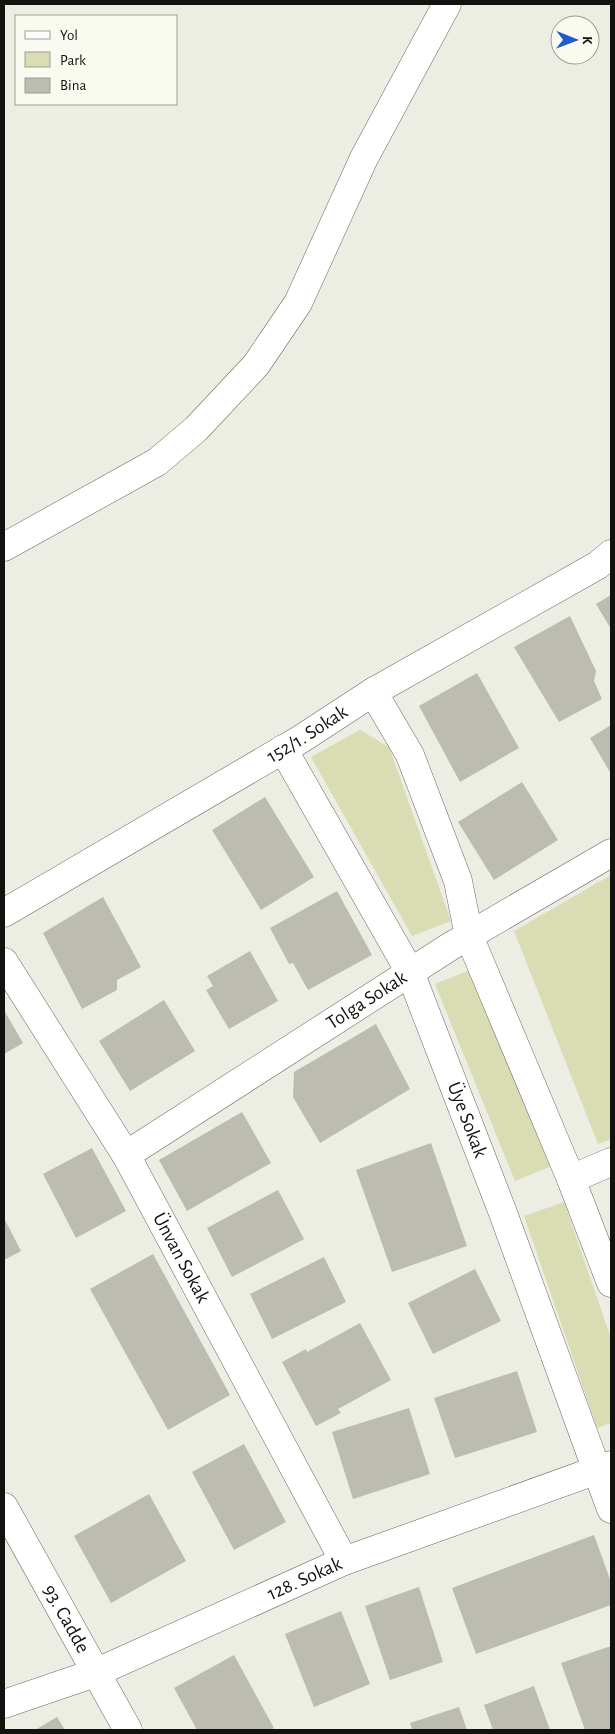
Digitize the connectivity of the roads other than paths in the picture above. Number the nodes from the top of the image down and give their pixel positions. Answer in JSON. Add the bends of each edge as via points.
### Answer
{"nodes":[{"id":1,"x":447,"y":4,"type":"edge"},
{"id":2,"x":4,"y":547,"type":"edge"},
{"id":3,"x":611,"y":554,"type":"edge"},
{"id":4,"x":373,"y":692,"type":"junction"},
{"id":5,"x":283,"y":749,"type":"junction"},
{"id":6,"x":611,"y":853,"type":"edge"},
{"id":7,"x":4,"y":913,"type":"edge"},
{"id":8,"x":469,"y":936,"type":"junction"},
{"id":9,"x":4,"y":962,"type":"edge"},
{"id":10,"x":410,"y":972,"type":"junction"},
{"id":11,"x":126,"y":1156,"type":"junction"},
{"id":12,"x":611,"y":1162,"type":"edge"},
{"id":13,"x":571,"y":1179,"type":"junction"},
{"id":14,"x":611,"y":1283,"type":"edge"},
{"id":15,"x":604,"y":1468,"type":"edge"},
{"id":16,"x":4,"y":1507,"type":"edge"},
{"id":17,"x":611,"y":1509,"type":"edge"},
{"id":18,"x":344,"y":1561,"type":"junction"},
{"id":19,"x":95,"y":1673,"type":"junction"},
{"id":20,"x":4,"y":1704,"type":"edge"},
{"id":21,"x":128,"y":1730,"type":"edge"}],
"edges":[{"from":1,"to":2,"type":"street","via":[[364,158],[298,303],[256,365],[196,429],[157,462]]},
{"from":3,"to":4,"type":"street","name":"152/1. Sokak","via":[[590,570]]},
{"from":4,"to":5,"type":"street","name":"152/1. Sokak"},
{"from":4,"to":8,"type":"street","via":[[410,755],[458,881]]},
{"from":5,"to":7,"type":"street","name":"152/1. Sokak"},
{"from":5,"to":10,"type":"street","name":"Üye Sokak"},
{"from":6,"to":8,"type":"street","name":"Tolga Sokak"},
{"from":8,"to":10,"type":"street","name":"Tolga Sokak"},
{"from":8,"to":13,"type":"street"},
{"from":9,"to":11,"type":"street","name":"Ünvan Sokak"},
{"from":10,"to":11,"type":"street","name":"Tolga Sokak"},
{"from":10,"to":15,"type":"street","name":"Üye Sokak"},
{"from":11,"to":18,"type":"street","name":"Ünvan Sokak"},
{"from":12,"to":13,"type":"street"},
{"from":13,"to":14,"type":"street"},
{"from":15,"to":17,"type":"street","name":"Üye Sokak"},
{"from":15,"to":18,"type":"street","name":"128. Sokak"},
{"from":16,"to":19,"type":"street","name":"93. Cadde"},
{"from":18,"to":19,"type":"street","name":"128. Sokak"},
{"from":19,"to":20,"type":"street","name":"128. Sokak"},
{"from":19,"to":21,"type":"street","name":"93. Cadde"}]}
